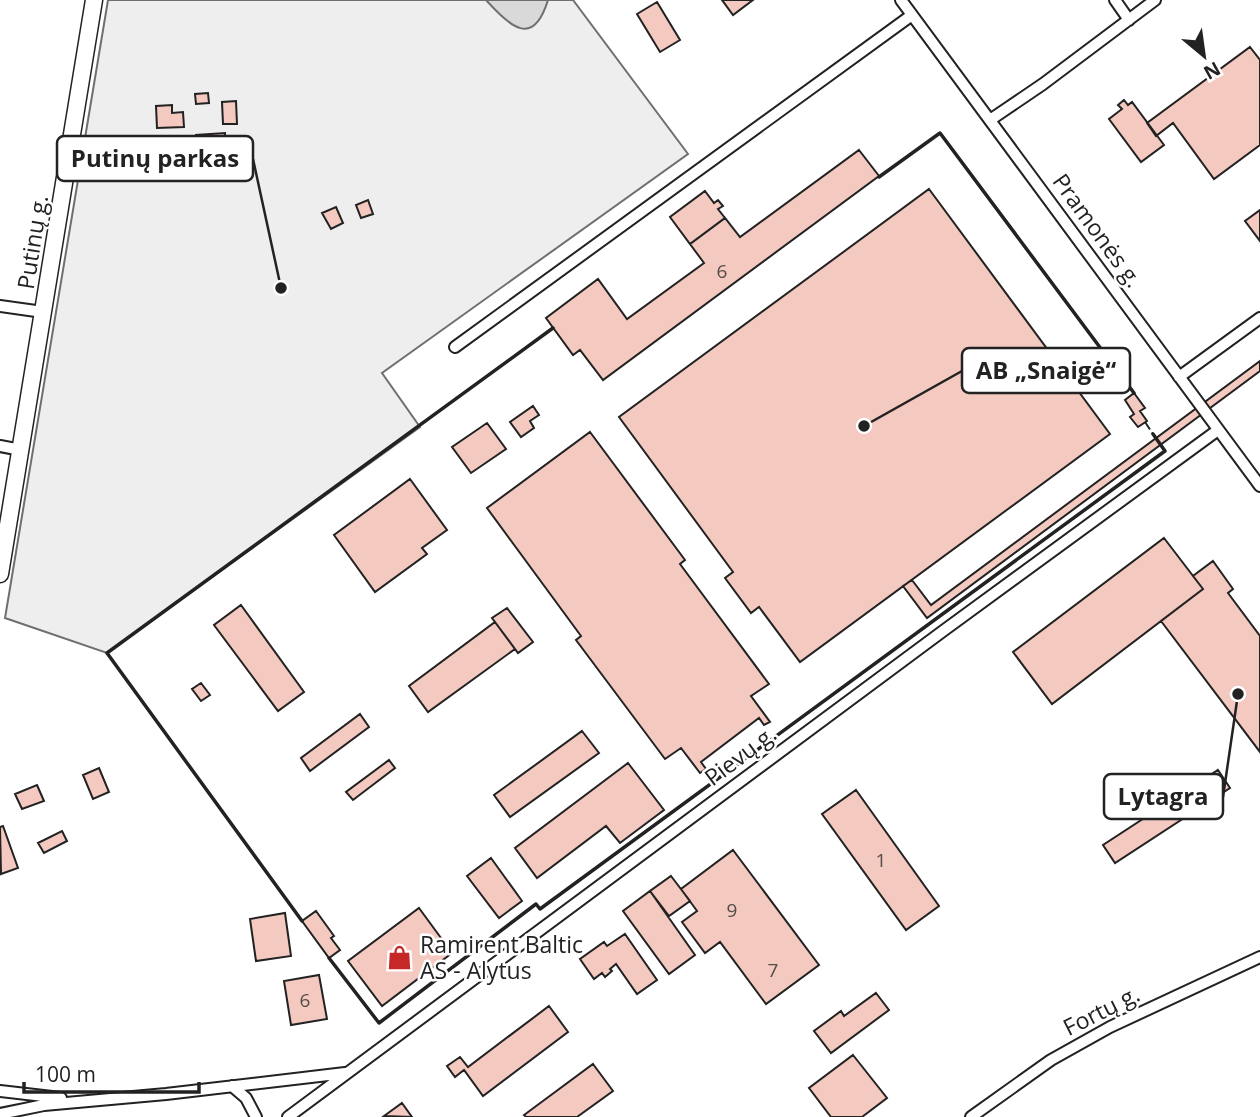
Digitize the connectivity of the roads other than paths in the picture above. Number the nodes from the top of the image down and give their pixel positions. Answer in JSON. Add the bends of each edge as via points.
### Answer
{"nodes":[{"id":1,"x":94,"y":0,"type":"edge"},
{"id":2,"x":901,"y":0,"type":"edge"},
{"id":3,"x":1115,"y":0,"type":"edge"},
{"id":4,"x":1155,"y":0,"type":"edge"},
{"id":5,"x":912,"y":15,"type":"junction"},
{"id":6,"x":1129,"y":20,"type":"junction"},
{"id":7,"x":990,"y":120,"type":"junction"},
{"id":8,"x":0,"y":306,"type":"edge"},
{"id":9,"x":43,"y":312,"type":"junction"},
{"id":10,"x":1260,"y":318,"type":"edge"},
{"id":11,"x":455,"y":347,"type":"dead end"},
{"id":12,"x":1179,"y":377,"type":"junction"},
{"id":13,"x":1218,"y":430,"type":"junction"},
{"id":14,"x":0,"y":446,"type":"edge"},
{"id":15,"x":21,"y":450,"type":"junction"},
{"id":16,"x":1260,"y":486,"type":"edge"},
{"id":17,"x":0,"y":574,"type":"edge"},
{"id":18,"x":1260,"y":957,"type":"edge"},
{"id":19,"x":348,"y":1073,"type":"junction"},
{"id":20,"x":232,"y":1086,"type":"junction"},
{"id":21,"x":0,"y":1091,"type":"edge"},
{"id":22,"x":89,"y":1100,"type":"junction"},
{"id":23,"x":0,"y":1114,"type":"edge"},
{"id":24,"x":256,"y":1117,"type":"edge"},
{"id":25,"x":288,"y":1117,"type":"edge"},
{"id":26,"x":971,"y":1117,"type":"edge"}],
"edges":[{"from":1,"to":9,"type":"main road","name":"Putinų g."},
{"from":2,"to":5,"type":"street","name":"Pramonės g."},
{"from":3,"to":6,"type":"street"},
{"from":4,"to":6,"type":"street"},
{"from":5,"to":7,"type":"street","name":"Pramonės g."},
{"from":5,"to":11,"type":"street"},
{"from":6,"to":7,"type":"street"},
{"from":7,"to":12,"type":"street","name":"Pramonės g."},
{"from":8,"to":9,"type":"street"},
{"from":9,"to":15,"type":"main road","name":"Putinų g."},
{"from":10,"to":12,"type":"street"},
{"from":12,"to":13,"type":"street","name":"Pramonės g."},
{"from":13,"to":16,"type":"street","name":"Pramonės g."},
{"from":13,"to":19,"type":"street","name":"Pievų g."},
{"from":14,"to":15,"type":"street"},
{"from":15,"to":17,"type":"main road","name":"Putinų g."},
{"from":18,"to":26,"type":"street","name":"Fortų g.","via":[[1110,1027],[1051,1060]]},
{"from":19,"to":20,"type":"street"},
{"from":19,"to":25,"type":"street","name":"Pievų g."},
{"from":20,"to":22,"type":"street"},
{"from":20,"to":24,"type":"street","via":[[246,1098]]},
{"from":21,"to":22,"type":"street"},
{"from":22,"to":23,"type":"street"}]}
